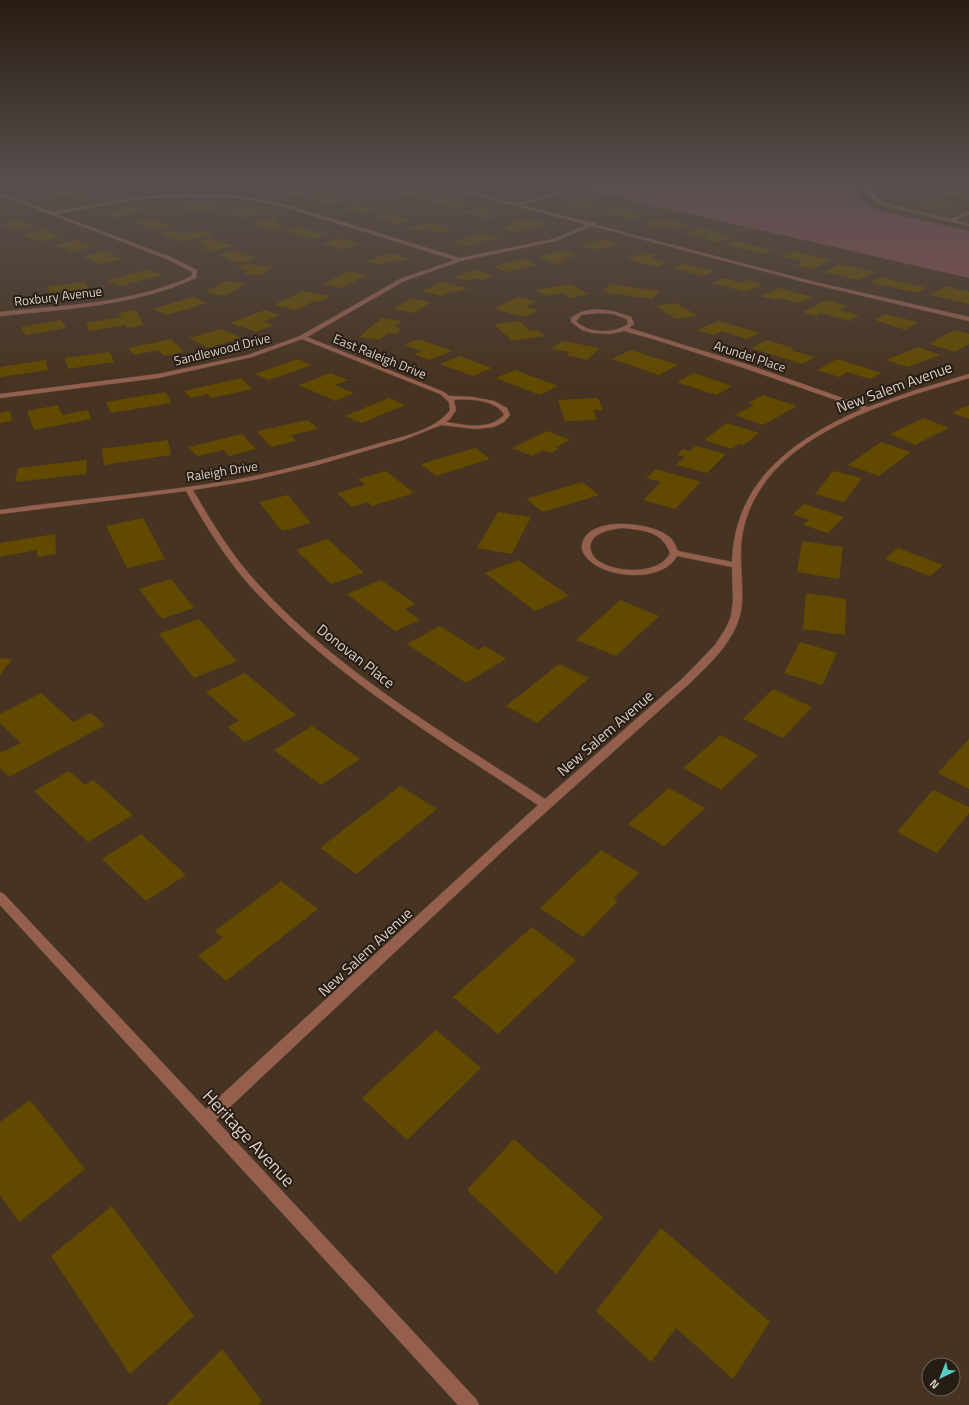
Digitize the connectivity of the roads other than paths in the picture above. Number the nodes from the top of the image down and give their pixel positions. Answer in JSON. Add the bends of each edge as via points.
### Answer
{"nodes":[{"id":1,"x":144,"y":249,"type":"edge"},
{"id":2,"x":423,"y":249,"type":"edge"},
{"id":3,"x":514,"y":249,"type":"edge"},
{"id":4,"x":685,"y":249,"type":"edge"},
{"id":5,"x":460,"y":260,"type":"junction"},
{"id":6,"x":0,"y":314,"type":"edge"},
{"id":7,"x":969,"y":319,"type":"edge"},
{"id":8,"x":625,"y":329,"type":"junction"},
{"id":9,"x":302,"y":337,"type":"junction"},
{"id":10,"x":969,"y":376,"type":"edge"},
{"id":11,"x":0,"y":396,"type":"edge"},
{"id":12,"x":450,"y":398,"type":"junction"},
{"id":13,"x":866,"y":409,"type":"junction"},
{"id":14,"x":441,"y":423,"type":"junction"},
{"id":15,"x":188,"y":488,"type":"junction"},
{"id":16,"x":0,"y":512,"type":"edge"},
{"id":17,"x":674,"y":553,"type":"junction"},
{"id":18,"x":736,"y":565,"type":"junction"},
{"id":19,"x":546,"y":805,"type":"junction"},
{"id":20,"x":0,"y":897,"type":"edge"},
{"id":21,"x":206,"y":1120,"type":"junction"},
{"id":22,"x":470,"y":1405,"type":"edge"}],
"edges":[{"from":1,"to":6,"type":"street","name":"Roxbury Avenue","via":[[185,265],[195,271],[194,277],[174,287],[145,294],[95,303]]},
{"from":2,"to":5,"type":"street"},
{"from":3,"to":5,"type":"street","name":"Sandlewood Drive"},
{"from":4,"to":7,"type":"street","via":[[810,282]]},
{"from":5,"to":9,"type":"street","name":"Sandlewood Drive","via":[[390,286]]},
{"from":8,"to":8,"type":"street","name":"Arundel Place","via":[[631,324],[629,318],[614,312],[585,312],[575,316],[572,321],[578,327],[597,332]]},
{"from":8,"to":13,"type":"street","name":"Arundel Place"},
{"from":9,"to":11,"type":"street","name":"Sandlewood Drive","via":[[250,356],[188,371]]},
{"from":9,"to":12,"type":"street","name":"East Raleigh Drive"},
{"from":10,"to":13,"type":"street","name":"New Salem Avenue"},
{"from":12,"to":14,"type":"street","name":"Raleigh Drive","via":[[452,412]]},
{"from":12,"to":14,"type":"street","name":"East Raleigh Drive","via":[[497,404],[506,411],[505,418],[498,423],[481,427]]},
{"from":13,"to":18,"type":"street","name":"New Salem Avenue","via":[[792,451],[764,477],[742,519],[737,541]]},
{"from":14,"to":15,"type":"street","name":"Raleigh Drive","via":[[425,431],[279,473]]},
{"from":15,"to":16,"type":"street","name":"Raleigh Drive"},
{"from":15,"to":19,"type":"street","name":"Donovan Place","via":[[215,535],[255,586],[314,644],[374,691]]},
{"from":17,"to":17,"type":"street","via":[[673,547],[663,536],[633,526],[602,530],[585,544],[589,556],[595,562],[625,572],[649,572],[659,569],[672,559]]},
{"from":17,"to":18,"type":"street"},
{"from":18,"to":19,"type":"street","name":"New Salem Avenue","via":[[737,606],[724,640],[682,685]]},
{"from":19,"to":21,"type":"street","name":"New Salem Avenue"},
{"from":20,"to":21,"type":"street","name":"Heritage Avenue"},
{"from":21,"to":22,"type":"street","name":"Heritage Avenue"}]}
